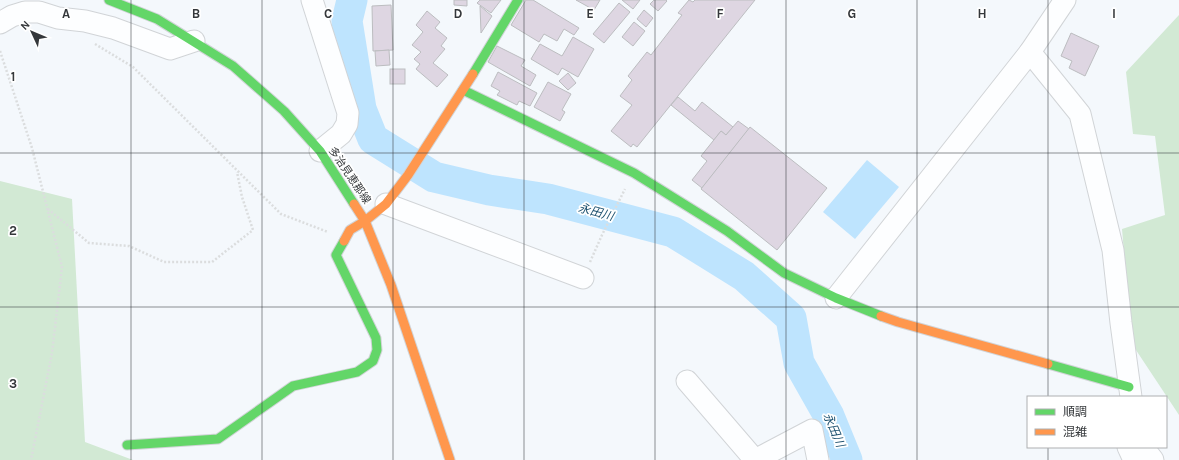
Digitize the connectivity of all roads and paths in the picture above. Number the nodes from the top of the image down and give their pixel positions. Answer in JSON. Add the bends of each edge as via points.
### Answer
{"nodes":[{"id":1,"x":109,"y":0,"type":"edge"},
{"id":2,"x":312,"y":0,"type":"edge"},
{"id":3,"x":518,"y":0,"type":"edge"},
{"id":4,"x":1065,"y":0,"type":"edge"},
{"id":5,"x":40,"y":5,"type":"edge"},
{"id":6,"x":0,"y":23,"type":"edge"},
{"id":7,"x":194,"y":41,"type":"junction"},
{"id":8,"x":94,"y":44,"type":"dead end"},
{"id":9,"x":0,"y":51,"type":"edge"},
{"id":10,"x":1030,"y":52,"type":"junction"},
{"id":11,"x":463,"y":90,"type":"junction"},
{"id":12,"x":320,"y":151,"type":"junction"},
{"id":13,"x":237,"y":171,"type":"junction"},
{"id":14,"x":621,"y":196,"type":"dead end"},
{"id":15,"x":386,"y":204,"type":"junction"},
{"id":16,"x":47,"y":209,"type":"junction"},
{"id":17,"x":365,"y":220,"type":"junction"},
{"id":18,"x":345,"y":238,"type":"junction"},
{"id":19,"x":583,"y":278,"type":"joint"},
{"id":20,"x":836,"y":298,"type":"junction"},
{"id":21,"x":687,"y":381,"type":"dead end"},
{"id":22,"x":1129,"y":394,"type":"edge"},
{"id":23,"x":127,"y":445,"type":"dead end"},
{"id":24,"x":1128,"y":448,"type":"edge"},
{"id":25,"x":1144,"y":448,"type":"edge"},
{"id":26,"x":31,"y":460,"type":"edge"},
{"id":27,"x":450,"y":460,"type":"edge"},
{"id":28,"x":755,"y":460,"type":"edge"},
{"id":29,"x":818,"y":460,"type":"edge"},
{"id":30,"x":1134,"y":460,"type":"edge"},
{"id":31,"x":1153,"y":460,"type":"edge"}],
"edges":[{"from":1,"to":7,"type":"street","name":"多治見恵那線","via":[[157,19]]},
{"from":2,"to":12,"type":"street","via":[[348,113],[347,124],[341,134]]},
{"from":3,"to":11,"type":"street"},
{"from":4,"to":10,"type":"street"},
{"from":5,"to":6,"type":"street"},
{"from":5,"to":7,"type":"street","via":[[58,18],[113,28],[170,49]]},
{"from":7,"to":12,"type":"street","name":"多治見恵那線","via":[[233,66],[284,111]]},
{"from":8,"to":13,"type":"path","via":[[133,67]]},
{"from":9,"to":16,"type":"path","via":[[32,148]]},
{"from":10,"to":20,"type":"street"},
{"from":10,"to":22,"type":"street","via":[[1080,114],[1113,250]]},
{"from":11,"to":15,"type":"street"},
{"from":11,"to":20,"type":"street","via":[[634,173],[727,231],[784,273]]},
{"from":12,"to":17,"type":"street","name":"多治見恵那線"},
{"from":13,"to":16,"type":"path","via":[[253,230],[212,262],[164,262],[129,246],[89,243]]},
{"from":13,"to":18,"type":"path","via":[[281,214]]},
{"from":14,"to":19,"type":"path"},
{"from":15,"to":17,"type":"street"},
{"from":15,"to":19,"type":"street"},
{"from":16,"to":26,"type":"path","via":[[62,267],[52,353]]},
{"from":17,"to":18,"type":"street","via":[[350,230]]},
{"from":17,"to":27,"type":"street","name":"多治見恵那線","via":[[391,285]]},
{"from":18,"to":23,"type":"street","via":[[336,255],[376,338],[377,350],[374,361],[357,372],[293,386],[218,439]]},
{"from":20,"to":22,"type":"street","via":[[898,322]]},
{"from":21,"to":28,"type":"street"},
{"from":24,"to":30,"type":"street"},
{"from":25,"to":31,"type":"street"},
{"from":28,"to":29,"type":"street","via":[[812,430]]}]}
